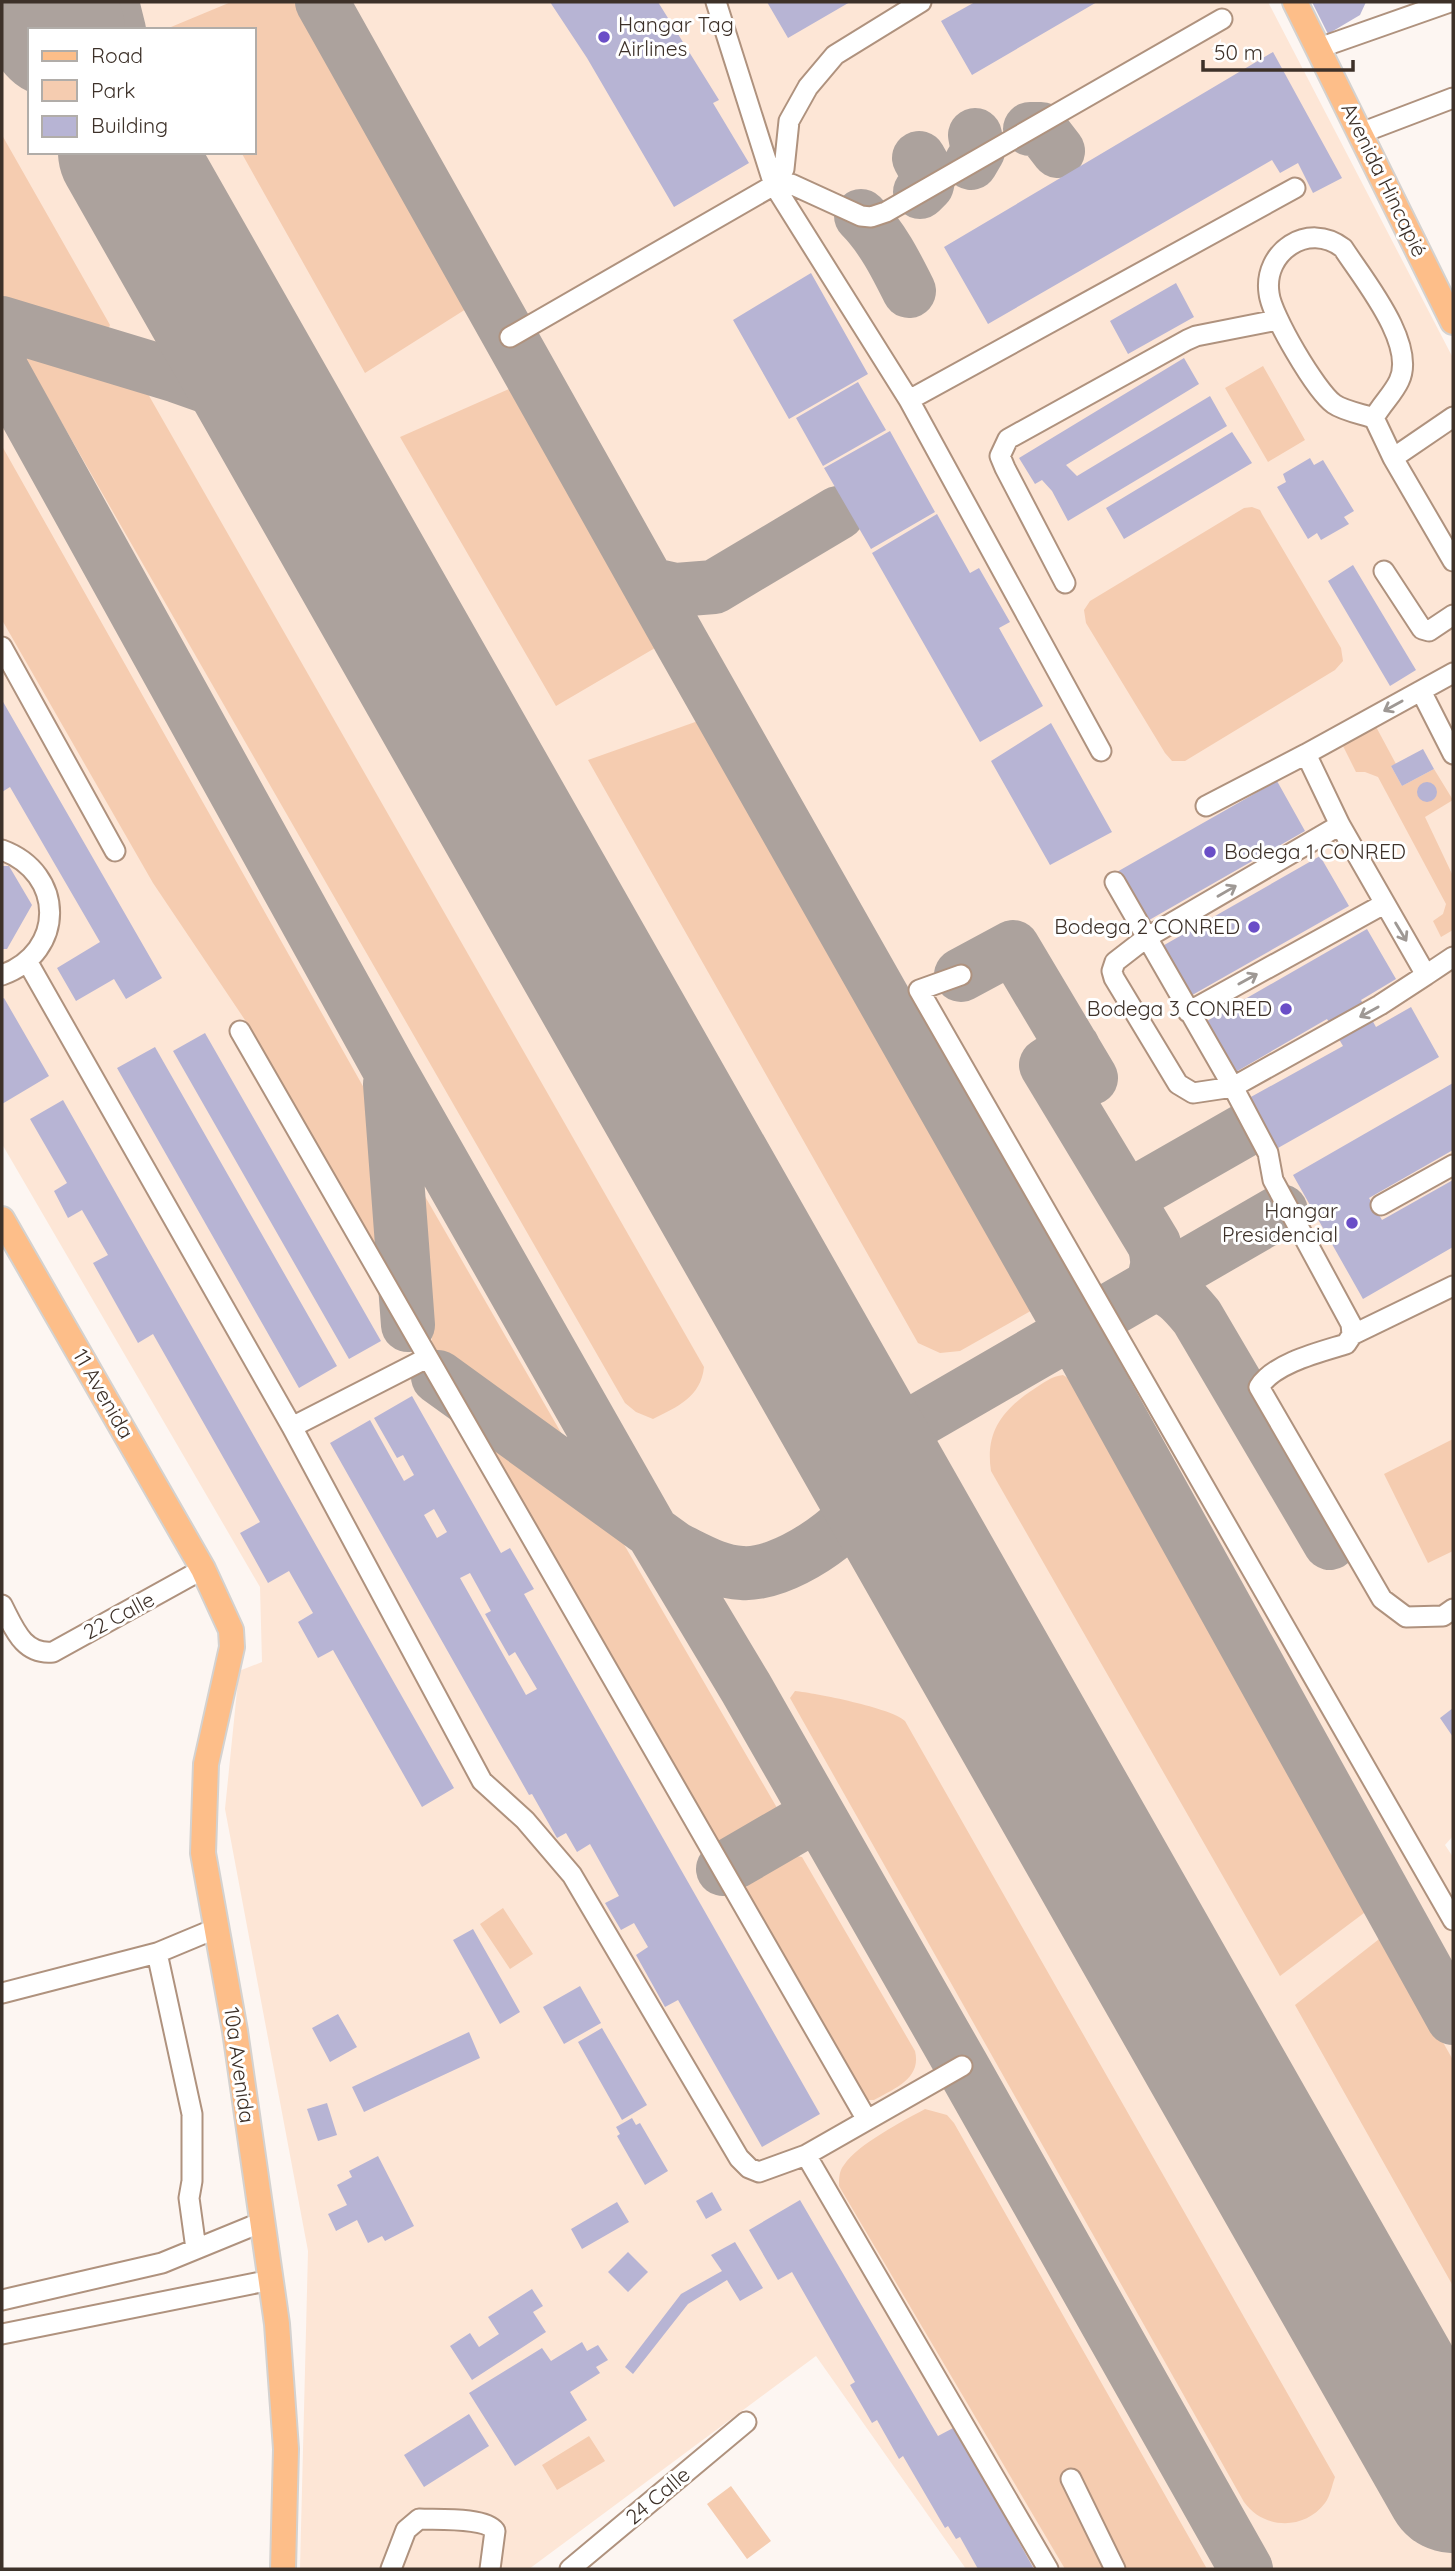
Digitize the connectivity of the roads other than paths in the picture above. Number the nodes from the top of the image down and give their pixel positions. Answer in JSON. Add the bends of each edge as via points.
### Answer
{"nodes":[{"id":1,"x":716,"y":2,"type":"edge"},
{"id":2,"x":921,"y":2,"type":"edge"},
{"id":3,"x":1295,"y":2,"type":"edge"},
{"id":4,"x":1450,"y":2,"type":"edge"},
{"id":5,"x":1222,"y":19,"type":"dead end"},
{"id":6,"x":1319,"y":48,"type":"junction"},
{"id":7,"x":1453,"y":98,"type":"edge"},
{"id":8,"x":1361,"y":133,"type":"junction"},
{"id":9,"x":775,"y":185,"type":"junction"},
{"id":10,"x":1295,"y":188,"type":"dead end"},
{"id":11,"x":1278,"y":320,"type":"junction"},
{"id":12,"x":1453,"y":322,"type":"edge"},
{"id":13,"x":510,"y":337,"type":"dead end"},
{"id":14,"x":909,"y":400,"type":"junction"},
{"id":15,"x":1453,"y":417,"type":"edge"},
{"id":16,"x":1374,"y":418,"type":"junction"},
{"id":17,"x":1393,"y":458,"type":"junction"},
{"id":18,"x":1453,"y":561,"type":"edge"},
{"id":19,"x":1384,"y":571,"type":"dead end"},
{"id":20,"x":1065,"y":583,"type":"dead end"},
{"id":21,"x":1453,"y":615,"type":"edge"},
{"id":22,"x":2,"y":647,"type":"edge"},
{"id":23,"x":1453,"y":673,"type":"edge"},
{"id":24,"x":1421,"y":691,"type":"junction"},
{"id":25,"x":1101,"y":751,"type":"dead end"},
{"id":26,"x":1306,"y":754,"type":"junction"},
{"id":27,"x":1453,"y":754,"type":"edge"},
{"id":28,"x":1206,"y":806,"type":"dead end"},
{"id":29,"x":1340,"y":825,"type":"junction"},
{"id":30,"x":2,"y":850,"type":"edge"},
{"id":31,"x":115,"y":851,"type":"dead end"},
{"id":32,"x":1115,"y":882,"type":"dead end"},
{"id":33,"x":1384,"y":904,"type":"junction"},
{"id":34,"x":1146,"y":938,"type":"junction"},
{"id":35,"x":1453,"y":957,"type":"edge"},
{"id":36,"x":27,"y":961,"type":"junction"},
{"id":37,"x":2,"y":975,"type":"edge"},
{"id":38,"x":961,"y":975,"type":"dead end"},
{"id":39,"x":1426,"y":975,"type":"junction"},
{"id":40,"x":1188,"y":1012,"type":"junction"},
{"id":41,"x":240,"y":1031,"type":"dead end"},
{"id":42,"x":1233,"y":1087,"type":"junction"},
{"id":43,"x":1453,"y":1165,"type":"edge"},
{"id":44,"x":1381,"y":1205,"type":"dead end"},
{"id":45,"x":2,"y":1219,"type":"edge"},
{"id":46,"x":1453,"y":1286,"type":"edge"},
{"id":47,"x":1352,"y":1335,"type":"junction"},
{"id":48,"x":427,"y":1358,"type":"junction"},
{"id":49,"x":292,"y":1427,"type":"junction"},
{"id":50,"x":204,"y":1569,"type":"junction"},
{"id":51,"x":2,"y":1605,"type":"edge"},
{"id":52,"x":1453,"y":1609,"type":"edge"},
{"id":53,"x":1453,"y":1920,"type":"edge"},
{"id":54,"x":217,"y":1928,"type":"junction"},
{"id":55,"x":157,"y":1953,"type":"junction"},
{"id":56,"x":2,"y":1993,"type":"edge"},
{"id":57,"x":962,"y":2066,"type":"dead end"},
{"id":58,"x":867,"y":2120,"type":"junction"},
{"id":59,"x":806,"y":2155,"type":"junction"},
{"id":60,"x":262,"y":2222,"type":"junction"},
{"id":61,"x":196,"y":2249,"type":"junction"},
{"id":62,"x":271,"y":2280,"type":"junction"},
{"id":63,"x":2,"y":2300,"type":"edge"},
{"id":64,"x":2,"y":2334,"type":"edge"},
{"id":65,"x":746,"y":2423,"type":"dead end"},
{"id":66,"x":1071,"y":2479,"type":"dead end"},
{"id":67,"x":283,"y":2569,"type":"edge"},
{"id":68,"x":391,"y":2569,"type":"edge"},
{"id":69,"x":490,"y":2569,"type":"edge"},
{"id":70,"x":570,"y":2569,"type":"edge"},
{"id":71,"x":1048,"y":2569,"type":"edge"},
{"id":72,"x":1115,"y":2569,"type":"edge"}],
"edges":[{"from":1,"to":9,"type":"street"},
{"from":2,"to":9,"type":"street","via":[[835,55],[808,88],[789,121],[784,169]]},
{"from":3,"to":6,"type":"main road","name":"Avenida Hincapié"},
{"from":4,"to":6,"type":"street"},
{"from":5,"to":9,"type":"street","via":[[886,212],[861,216],[791,184]]},
{"from":6,"to":8,"type":"main road","name":"Avenida Hincapié"},
{"from":7,"to":8,"type":"street"},
{"from":8,"to":12,"type":"main road","name":"Avenida Hincapié"},
{"from":9,"to":13,"type":"street"},
{"from":9,"to":14,"type":"street"},
{"from":10,"to":14,"type":"street"},
{"from":11,"to":16,"type":"street","via":[[1320,390],[1335,405]]},
{"from":11,"to":16,"type":"street","via":[[1269,294],[1269,274],[1280,255],[1292,244],[1313,236],[1343,248],[1392,324],[1404,362],[1400,380]]},
{"from":11,"to":20,"type":"street","via":[[1196,336],[1008,439],[1000,456]]},
{"from":14,"to":25,"type":"street"},
{"from":15,"to":17,"type":"street"},
{"from":16,"to":17,"type":"street"},
{"from":17,"to":18,"type":"street"},
{"from":19,"to":21,"type":"street","via":[[1422,629],[1429,631]]},
{"from":22,"to":31,"type":"street"},
{"from":23,"to":24,"type":"street"},
{"from":24,"to":26,"type":"street","one_way":true},
{"from":24,"to":27,"type":"street"},
{"from":26,"to":28,"type":"street"},
{"from":26,"to":29,"type":"street"},
{"from":29,"to":33,"type":"street"},
{"from":34,"to":29,"type":"street","one_way":true},
{"from":30,"to":36,"type":"street","via":[[31,867],[48,897],[44,939]]},
{"from":32,"to":34,"type":"street"},
{"from":33,"to":39,"type":"street","one_way":true},
{"from":40,"to":33,"type":"street","one_way":true},
{"from":34,"to":40,"type":"street"},
{"from":34,"to":42,"type":"street","via":[[1115,962],[1114,978],[1178,1084],[1193,1093]]},
{"from":35,"to":39,"type":"street"},
{"from":36,"to":37,"type":"street"},
{"from":36,"to":49,"type":"street"},
{"from":38,"to":53,"type":"street","via":[[919,990]]},
{"from":39,"to":42,"type":"street","one_way":true},
{"from":40,"to":42,"type":"street"},
{"from":41,"to":48,"type":"street"},
{"from":42,"to":47,"type":"street","via":[[1268,1153],[1273,1180],[1351,1324]]},
{"from":43,"to":44,"type":"street"},
{"from":45,"to":50,"type":"main road","name":"11 Avenida"},
{"from":46,"to":47,"type":"street"},
{"from":47,"to":52,"type":"street","via":[[1346,1344],[1302,1358],[1264,1379],[1259,1387],[1382,1599],[1406,1617],[1443,1616]]},
{"from":48,"to":49,"type":"street"},
{"from":48,"to":58,"type":"street"},
{"from":49,"to":59,"type":"street","via":[[482,1781],[526,1821],[572,1875],[739,2158],[759,2172]]},
{"from":50,"to":51,"type":"street","name":"22 Calle","via":[[53,1652],[31,1649]]},
{"from":50,"to":54,"type":"main road","name":"10a Avenida","via":[[231,1630],[232,1647],[206,1764],[203,1853]]},
{"from":54,"to":55,"type":"street"},
{"from":54,"to":60,"type":"main road","name":"10a Avenida"},
{"from":55,"to":56,"type":"street"},
{"from":55,"to":61,"type":"street","via":[[192,2114],[189,2198]]},
{"from":57,"to":58,"type":"street"},
{"from":58,"to":59,"type":"street"},
{"from":59,"to":71,"type":"street"},
{"from":60,"to":61,"type":"street"},
{"from":60,"to":62,"type":"main road","name":"10a Avenida"},
{"from":61,"to":63,"type":"street","via":[[162,2263]]},
{"from":62,"to":64,"type":"street"},
{"from":62,"to":67,"type":"main road","name":"10a Avenida","via":[[286,2449]]},
{"from":65,"to":70,"type":"street","name":"24 Calle"},
{"from":66,"to":72,"type":"street"},
{"from":68,"to":69,"type":"street","via":[[406,2530],[419,2519],[491,2526],[495,2531]]}]}
